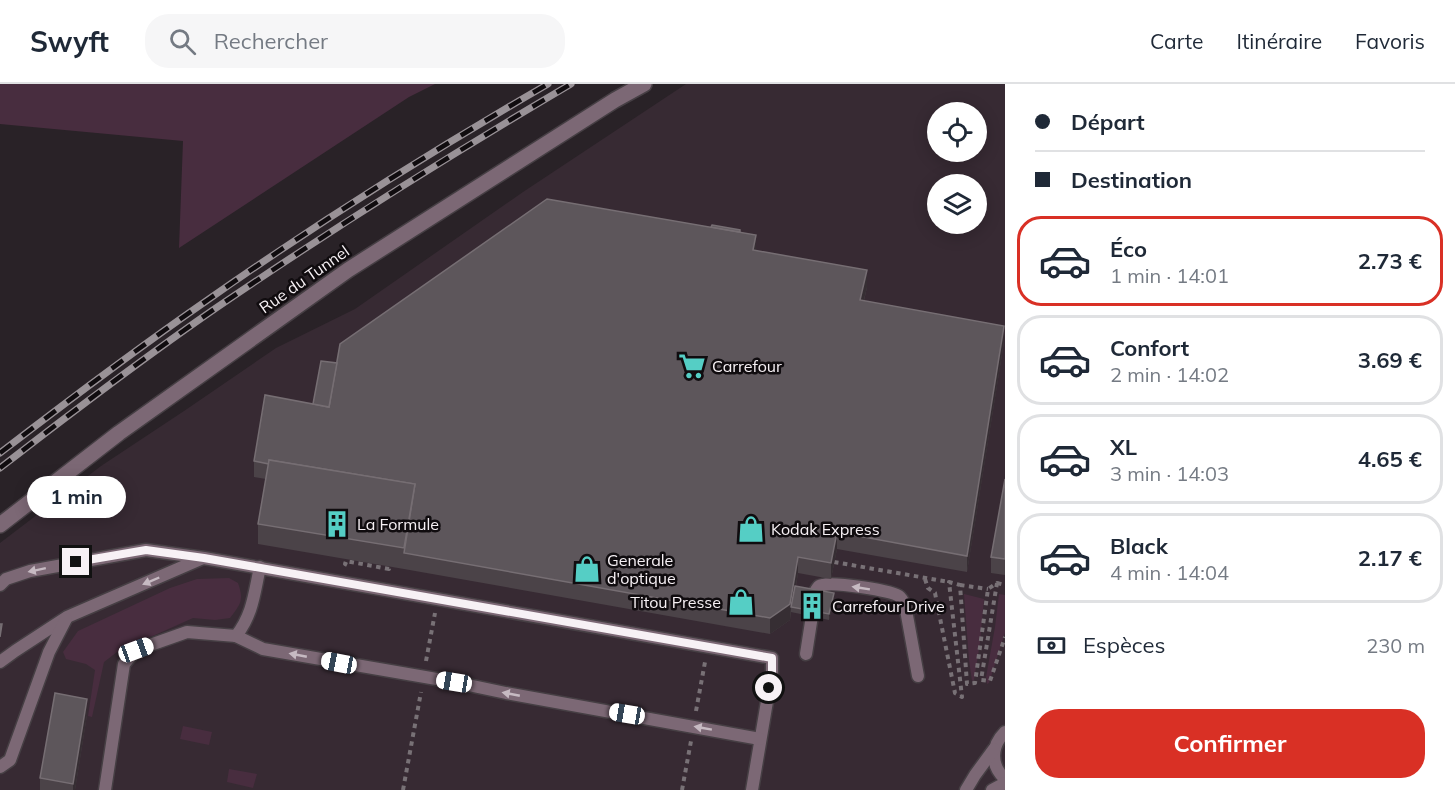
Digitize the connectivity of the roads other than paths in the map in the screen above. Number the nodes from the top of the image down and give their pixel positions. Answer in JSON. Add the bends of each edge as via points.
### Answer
{"nodes":[{"id":1,"x":644,"y":84,"type":"edge"},
{"id":2,"x":0,"y":525,"type":"edge"},
{"id":3,"x":204,"y":558,"type":"junction"},
{"id":4,"x":260,"y":567,"type":"junction"},
{"id":5,"x":0,"y":585,"type":"edge"},
{"id":6,"x":67,"y":617,"type":"junction"},
{"id":7,"x":236,"y":636,"type":"junction"},
{"id":8,"x":806,"y":654,"type":"dead end"},
{"id":9,"x":0,"y":662,"type":"edge"},
{"id":10,"x":918,"y":676,"type":"dead end"},
{"id":11,"x":1005,"y":732,"type":"edge"},
{"id":12,"x":760,"y":739,"type":"junction"},
{"id":13,"x":994,"y":750,"type":"junction"},
{"id":14,"x":0,"y":767,"type":"edge"},
{"id":15,"x":1005,"y":781,"type":"edge"},
{"id":16,"x":105,"y":790,"type":"edge"},
{"id":17,"x":752,"y":790,"type":"edge"},
{"id":18,"x":966,"y":790,"type":"edge"},
{"id":19,"x":992,"y":790,"type":"edge"}],
"edges":[{"from":1,"to":2,"type":"street","name":"Rue du Tunnel","via":[[348,270],[119,433]]},
{"from":3,"to":4,"type":"lane"},
{"from":3,"to":5,"type":"lane","one_way":true,"via":[[146,550],[30,571]]},
{"from":3,"to":6,"type":"lane","one_way":true},
{"from":4,"to":7,"type":"lane","via":[[250,614]]},
{"from":4,"to":12,"type":"lane","via":[[772,658]]},
{"from":6,"to":9,"type":"lane"},
{"from":6,"to":14,"type":"lane","via":[[49,652],[10,760]]},
{"from":12,"to":7,"type":"lane","one_way":true,"via":[[263,649]]},
{"from":7,"to":16,"type":"lane","via":[[187,632],[136,650],[124,664]]},
{"from":10,"to":8,"type":"lane","one_way":true,"via":[[904,603],[894,593],[820,585]]},
{"from":11,"to":13,"type":"lane"},
{"from":12,"to":17,"type":"lane"},
{"from":13,"to":15,"type":"lane","via":[[996,768]]},
{"from":13,"to":18,"type":"lane"},
{"from":15,"to":19,"type":"lane"}]}
